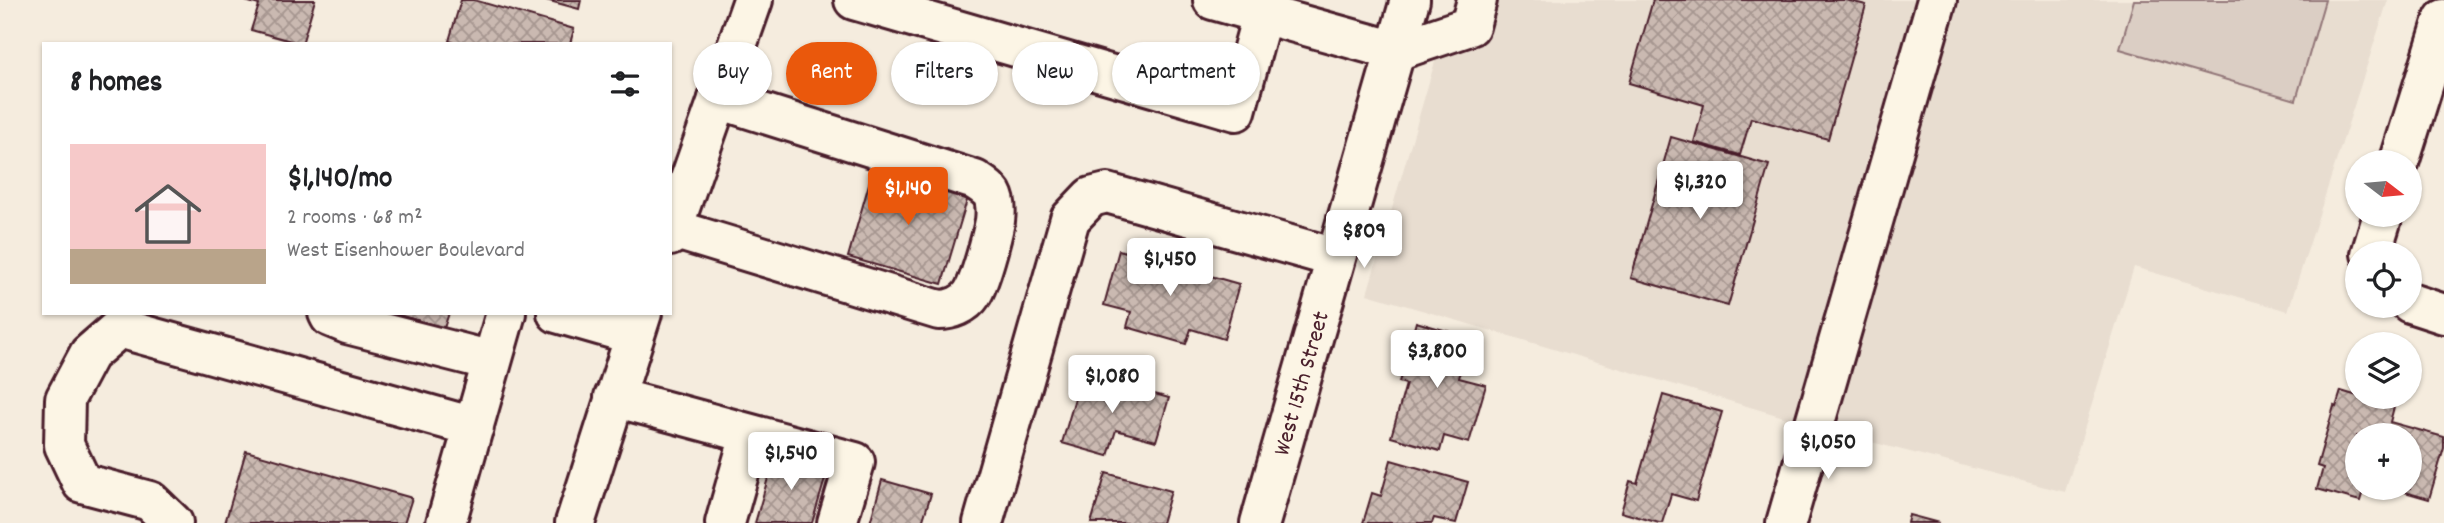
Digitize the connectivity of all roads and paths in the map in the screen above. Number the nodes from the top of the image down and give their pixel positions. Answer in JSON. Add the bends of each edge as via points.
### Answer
{"nodes":[{"id":1,"x":752,"y":0,"type":"edge"},
{"id":2,"x":854,"y":0,"type":"edge"},
{"id":3,"x":1213,"y":0,"type":"edge"},
{"id":4,"x":1410,"y":0,"type":"edge"},
{"id":5,"x":1477,"y":0,"type":"edge"},
{"id":6,"x":1937,"y":0,"type":"edge"},
{"id":7,"x":894,"y":6,"type":"edge"},
{"id":8,"x":1283,"y":9,"type":"edge"},
{"id":9,"x":2444,"y":19,"type":"edge"},
{"id":10,"x":738,"y":42,"type":"edge"},
{"id":11,"x":1396,"y":51,"type":"junction"},
{"id":12,"x":716,"y":105,"type":"edge"},
{"id":13,"x":737,"y":105,"type":"edge"},
{"id":14,"x":2403,"y":150,"type":"edge"},
{"id":15,"x":672,"y":229,"type":"edge"},
{"id":16,"x":672,"y":232,"type":"edge"},
{"id":17,"x":1336,"y":258,"type":"junction"},
{"id":18,"x":2422,"y":307,"type":"edge"},
{"id":19,"x":2444,"y":314,"type":"edge"},
{"id":20,"x":329,"y":315,"type":"edge"},
{"id":21,"x":505,"y":315,"type":"edge"},
{"id":22,"x":572,"y":315,"type":"edge"},
{"id":23,"x":638,"y":324,"type":"edge"},
{"id":24,"x":492,"y":361,"type":"junction"},
{"id":25,"x":614,"y":397,"type":"junction"},
{"id":26,"x":474,"y":427,"type":"junction"},
{"id":27,"x":750,"y":435,"type":"junction"},
{"id":28,"x":173,"y":523,"type":"edge"},
{"id":29,"x":446,"y":523,"type":"edge"},
{"id":30,"x":575,"y":523,"type":"edge"},
{"id":31,"x":725,"y":523,"type":"edge"},
{"id":32,"x":837,"y":523,"type":"edge"},
{"id":33,"x":983,"y":523,"type":"edge"},
{"id":34,"x":1260,"y":523,"type":"edge"},
{"id":35,"x":1786,"y":523,"type":"edge"}],
"edges":[{"from":1,"to":10,"type":"main road"},
{"from":2,"to":7,"type":"main road"},
{"from":3,"to":8,"type":"main road"},
{"from":4,"to":11,"type":"main road","name":"West 15th Street"},
{"from":5,"to":11,"type":"main road","via":[[1470,26]]},
{"from":6,"to":35,"type":"main road"},
{"from":7,"to":8,"type":"main road","via":[[1236,111]]},
{"from":8,"to":11,"type":"main road"},
{"from":9,"to":14,"type":"main road"},
{"from":11,"to":17,"type":"main road","name":"West 15th Street"},
{"from":12,"to":15,"type":"main road"},
{"from":13,"to":16,"type":"main road","via":[[975,180],[985,187],[992,194],[995,219],[972,295],[961,305],[939,310]]},
{"from":17,"to":33,"type":"main road","via":[[1107,193],[1091,197],[1070,219]]},
{"from":17,"to":34,"type":"main road","name":"West 15th Street"},
{"from":18,"to":19,"type":"main road"},
{"from":20,"to":24,"type":"main road","via":[[348,324]]},
{"from":21,"to":24,"type":"main road"},
{"from":22,"to":23,"type":"main road"},
{"from":23,"to":25,"type":"main road"},
{"from":24,"to":26,"type":"main road"},
{"from":25,"to":27,"type":"main road"},
{"from":25,"to":30,"type":"main road"},
{"from":26,"to":28,"type":"main road","via":[[119,328],[89,354],[65,399],[64,446],[82,483],[150,501]]},
{"from":26,"to":29,"type":"main road"},
{"from":27,"to":31,"type":"main road"},
{"from":27,"to":32,"type":"main road","via":[[855,462]]}]}
